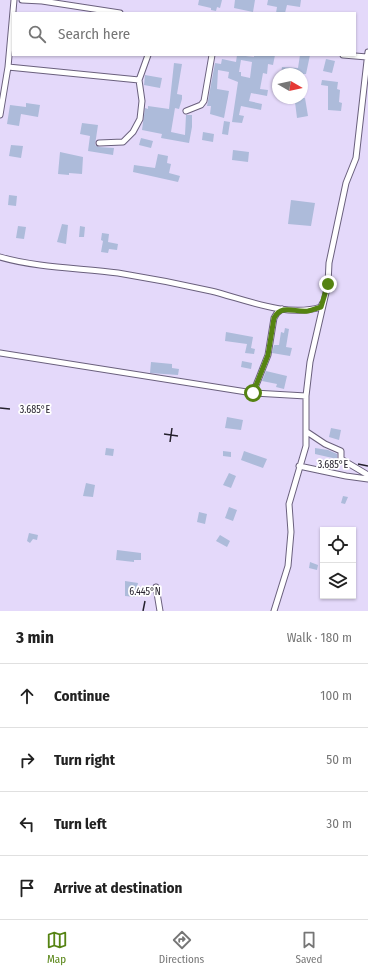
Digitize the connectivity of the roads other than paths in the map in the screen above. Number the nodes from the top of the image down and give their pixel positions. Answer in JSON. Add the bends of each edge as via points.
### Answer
{"nodes":[{"id":1,"x":14,"y":0,"type":"edge"},
{"id":2,"x":22,"y":0,"type":"edge"},
{"id":3,"x":13,"y":12,"type":"edge"},
{"id":4,"x":114,"y":12,"type":"edge"},
{"id":5,"x":12,"y":22,"type":"edge"},
{"id":6,"x":356,"y":55,"type":"edge"},
{"id":7,"x":368,"y":55,"type":"edge"},
{"id":8,"x":148,"y":56,"type":"edge"},
{"id":9,"x":212,"y":56,"type":"edge"},
{"id":10,"x":8,"y":67,"type":"junction"},
{"id":11,"x":365,"y":73,"type":"junction"},
{"id":12,"x":359,"y":74,"type":"dead end"},
{"id":13,"x":139,"y":80,"type":"junction"},
{"id":14,"x":365,"y":104,"type":"edge"},
{"id":15,"x":186,"y":111,"type":"dead end"},
{"id":16,"x":0,"y":115,"type":"edge"},
{"id":17,"x":99,"y":143,"type":"dead end"},
{"id":18,"x":0,"y":257,"type":"edge"},
{"id":19,"x":322,"y":301,"type":"junction"},
{"id":20,"x":282,"y":309,"type":"junction"},
{"id":21,"x":0,"y":353,"type":"edge"},
{"id":22,"x":253,"y":393,"type":"junction"},
{"id":23,"x":306,"y":396,"type":"junction"},
{"id":24,"x":307,"y":432,"type":"junction"},
{"id":25,"x":299,"y":466,"type":"junction"},
{"id":26,"x":368,"y":474,"type":"edge"},
{"id":27,"x":368,"y":478,"type":"edge"},
{"id":28,"x":156,"y":587,"type":"dead end"},
{"id":29,"x":160,"y":611,"type":"edge"},
{"id":30,"x":274,"y":611,"type":"edge"}],
"edges":[{"from":1,"to":3,"type":"street"},
{"from":2,"to":4,"type":"street"},
{"from":5,"to":10,"type":"street"},
{"from":6,"to":7,"type":"street"},
{"from":7,"to":11,"type":"street"},
{"from":8,"to":13,"type":"street"},
{"from":9,"to":15,"type":"street","via":[[204,101],[201,105]]},
{"from":10,"to":13,"type":"street"},
{"from":10,"to":16,"type":"street"},
{"from":11,"to":12,"type":"street"},
{"from":11,"to":14,"type":"street"},
{"from":13,"to":17,"type":"street","via":[[142,101],[140,119],[134,132],[123,142]]},
{"from":14,"to":19,"type":"street","via":[[356,158],[346,183],[329,263],[328,284]]},
{"from":18,"to":20,"type":"street","via":[[18,262],[118,273],[210,291]]},
{"from":19,"to":20,"type":"street","via":[[321,307],[308,311]]},
{"from":19,"to":23,"type":"street"},
{"from":20,"to":22,"type":"street","via":[[274,318],[268,355]]},
{"from":21,"to":22,"type":"street"},
{"from":22,"to":23,"type":"street"},
{"from":23,"to":24,"type":"street"},
{"from":24,"to":25,"type":"street","via":[[306,446]]},
{"from":24,"to":26,"type":"street","via":[[341,451],[341,459]]},
{"from":25,"to":27,"type":"street"},
{"from":25,"to":30,"type":"street","via":[[289,504],[291,532],[288,566]]},
{"from":28,"to":29,"type":"street"}]}
